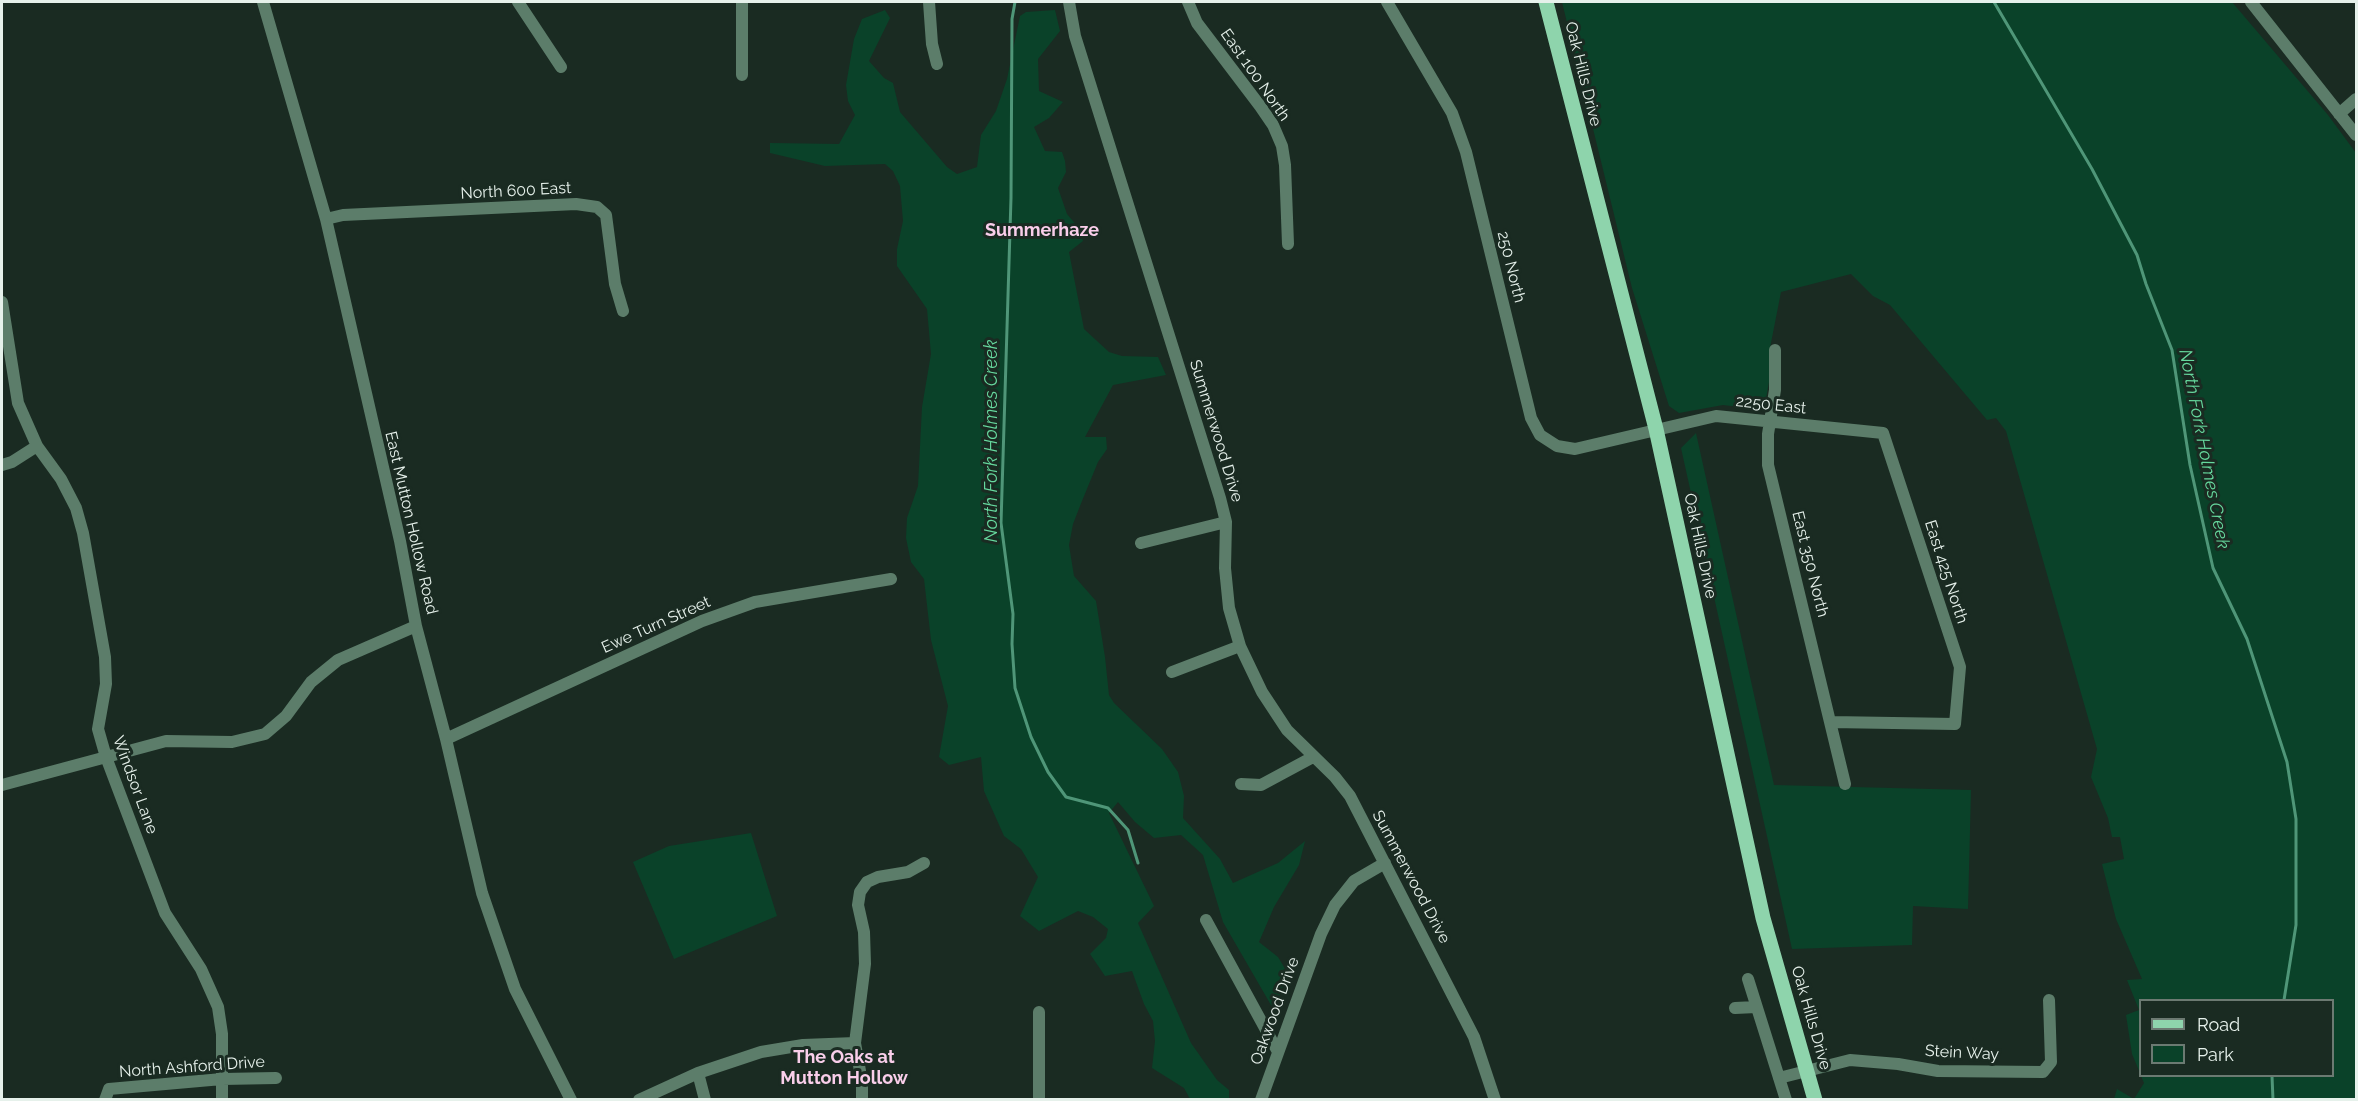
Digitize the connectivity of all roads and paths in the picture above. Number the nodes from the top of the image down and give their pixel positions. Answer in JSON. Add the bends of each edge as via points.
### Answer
{"nodes":[{"id":1,"x":263,"y":2,"type":"edge"},
{"id":2,"x":518,"y":2,"type":"edge"},
{"id":3,"x":742,"y":2,"type":"edge"},
{"id":4,"x":929,"y":2,"type":"edge"},
{"id":5,"x":1069,"y":2,"type":"edge"},
{"id":6,"x":1188,"y":2,"type":"edge"},
{"id":7,"x":1387,"y":2,"type":"edge"},
{"id":8,"x":1546,"y":2,"type":"edge"},
{"id":9,"x":2251,"y":2,"type":"edge"},
{"id":10,"x":937,"y":64,"type":"dead end"},
{"id":11,"x":561,"y":67,"type":"dead end"},
{"id":12,"x":742,"y":75,"type":"dead end"},
{"id":13,"x":2356,"y":99,"type":"edge"},
{"id":14,"x":2339,"y":114,"type":"junction"},
{"id":15,"x":2356,"y":135,"type":"edge"},
{"id":16,"x":326,"y":219,"type":"junction"},
{"id":17,"x":1288,"y":244,"type":"dead end"},
{"id":18,"x":2,"y":302,"type":"edge"},
{"id":19,"x":623,"y":312,"type":"dead end"},
{"id":20,"x":1775,"y":350,"type":"dead end"},
{"id":21,"x":1770,"y":422,"type":"junction"},
{"id":22,"x":1656,"y":429,"type":"junction"},
{"id":23,"x":1883,"y":433,"type":"joint"},
{"id":24,"x":37,"y":446,"type":"junction"},
{"id":25,"x":2,"y":465,"type":"edge"},
{"id":26,"x":1226,"y":522,"type":"junction"},
{"id":27,"x":1141,"y":543,"type":"dead end"},
{"id":28,"x":891,"y":579,"type":"dead end"},
{"id":29,"x":416,"y":626,"type":"junction"},
{"id":30,"x":1240,"y":646,"type":"junction"},
{"id":31,"x":1172,"y":672,"type":"dead end"},
{"id":32,"x":1831,"y":722,"type":"junction"},
{"id":33,"x":446,"y":739,"type":"junction"},
{"id":34,"x":106,"y":757,"type":"junction"},
{"id":35,"x":1313,"y":757,"type":"junction"},
{"id":36,"x":1241,"y":784,"type":"dead end"},
{"id":37,"x":1845,"y":784,"type":"dead end"},
{"id":38,"x":2,"y":785,"type":"edge"},
{"id":39,"x":924,"y":863,"type":"dead end"},
{"id":40,"x":1385,"y":863,"type":"junction"},
{"id":41,"x":1206,"y":920,"type":"dead end"},
{"id":42,"x":1748,"y":979,"type":"dead end"},
{"id":43,"x":2049,"y":1000,"type":"dead end"},
{"id":44,"x":1756,"y":1007,"type":"junction"},
{"id":45,"x":1735,"y":1008,"type":"dead end"},
{"id":46,"x":1039,"y":1012,"type":"dead end"},
{"id":47,"x":855,"y":1043,"type":"junction"},
{"id":48,"x":1278,"y":1052,"type":"junction"},
{"id":49,"x":1807,"y":1070,"type":"junction"},
{"id":50,"x":698,"y":1072,"type":"junction"},
{"id":51,"x":276,"y":1078,"type":"dead end"},
{"id":52,"x":1779,"y":1078,"type":"junction"},
{"id":53,"x":222,"y":1079,"type":"junction"},
{"id":54,"x":107,"y":1094,"type":"edge"},
{"id":55,"x":222,"y":1100,"type":"edge"},
{"id":56,"x":571,"y":1100,"type":"edge"},
{"id":57,"x":639,"y":1100,"type":"edge"},
{"id":58,"x":705,"y":1100,"type":"edge"},
{"id":59,"x":862,"y":1100,"type":"edge"},
{"id":60,"x":1039,"y":1100,"type":"edge"},
{"id":61,"x":1261,"y":1100,"type":"edge"},
{"id":62,"x":1496,"y":1100,"type":"edge"},
{"id":63,"x":1786,"y":1100,"type":"edge"},
{"id":64,"x":1815,"y":1100,"type":"edge"}],
"edges":[{"from":1,"to":16,"type":"street","name":"East Mutton Hollow Road"},
{"from":2,"to":11,"type":"street"},
{"from":3,"to":12,"type":"street"},
{"from":4,"to":10,"type":"street"},
{"from":5,"to":26,"type":"street","name":"Summerwood Drive","via":[[1076,36]]},
{"from":6,"to":17,"type":"street","name":"East 100 North","via":[[1197,23],[1267,116],[1282,146]]},
{"from":7,"to":22,"type":"street","name":"250 North","via":[[1452,113],[1466,152],[1531,418],[1540,435],[1557,446],[1575,450]]},
{"from":8,"to":22,"type":"main road","name":"Oak Hills Drive"},
{"from":9,"to":14,"type":"street"},
{"from":13,"to":14,"type":"street"},
{"from":14,"to":15,"type":"street"},
{"from":16,"to":19,"type":"street","name":"North 600 East","via":[[576,204],[597,207],[606,215],[615,284]]},
{"from":16,"to":29,"type":"street","name":"East Mutton Hollow Road"},
{"from":18,"to":24,"type":"street","name":"Windsor Lane","via":[[18,403]]},
{"from":20,"to":21,"type":"street","name":"East 350 North"},
{"from":21,"to":22,"type":"street","name":"2250 East","via":[[1716,416]]},
{"from":21,"to":23,"type":"street","name":"2250 East"},
{"from":21,"to":32,"type":"street","name":"East 350 North","via":[[1768,465]]},
{"from":22,"to":49,"type":"main road","name":"Oak Hills Drive","via":[[1763,918]]},
{"from":23,"to":32,"type":"street","name":"East 425 North","via":[[1960,667],[1955,724]]},
{"from":24,"to":25,"type":"street"},
{"from":24,"to":34,"type":"street","name":"Windsor Lane","via":[[76,508],[83,533],[105,657],[106,684],[98,729]]},
{"from":26,"to":27,"type":"street"},
{"from":26,"to":30,"type":"street","name":"Summerwood Drive","via":[[1229,608]]},
{"from":28,"to":33,"type":"street","name":"Ewe Turn Street","via":[[755,602],[702,621]]},
{"from":29,"to":33,"type":"street","name":"East Mutton Hollow Road"},
{"from":29,"to":34,"type":"street","via":[[338,660],[311,682],[286,716],[265,734],[232,742],[166,741]]},
{"from":30,"to":31,"type":"street"},
{"from":30,"to":35,"type":"street","name":"Summerwood Drive","via":[[1262,692],[1287,730]]},
{"from":32,"to":37,"type":"street","name":"East 350 North"},
{"from":33,"to":56,"type":"street","name":"East Mutton Hollow Road","via":[[492,926],[515,989]]},
{"from":34,"to":38,"type":"street"},
{"from":34,"to":53,"type":"street","name":"Windsor Lane","via":[[165,913],[201,969],[218,1007]]},
{"from":35,"to":36,"type":"street","via":[[1261,785]]},
{"from":35,"to":40,"type":"street","name":"Summerwood Drive","via":[[1350,795]]},
{"from":39,"to":47,"type":"street","via":[[908,872],[867,882],[860,892],[858,905],[866,964]]},
{"from":40,"to":48,"type":"street","name":"Oakwood Drive","via":[[1354,881],[1335,905]]},
{"from":40,"to":62,"type":"street","name":"Summerwood Drive","via":[[1474,1037]]},
{"from":41,"to":48,"type":"street"},
{"from":42,"to":44,"type":"street"},
{"from":43,"to":49,"type":"street","name":"Stein Way","via":[[2051,1062],[2043,1072],[1938,1071],[1850,1060]]},
{"from":44,"to":45,"type":"street"},
{"from":44,"to":52,"type":"street"},
{"from":46,"to":60,"type":"street"},
{"from":47,"to":50,"type":"street","via":[[761,1052]]},
{"from":47,"to":59,"type":"street"},
{"from":48,"to":61,"type":"street","name":"Oakwood Drive"},
{"from":49,"to":52,"type":"street"},
{"from":49,"to":64,"type":"main road","name":"Oak Hills Drive"},
{"from":50,"to":57,"type":"street"},
{"from":50,"to":58,"type":"street"},
{"from":51,"to":53,"type":"street","name":"North Ashford Drive"},
{"from":52,"to":63,"type":"street"},
{"from":53,"to":54,"type":"street","name":"North Ashford Drive"},
{"from":53,"to":55,"type":"street","name":"Windsor Lane"}]}
